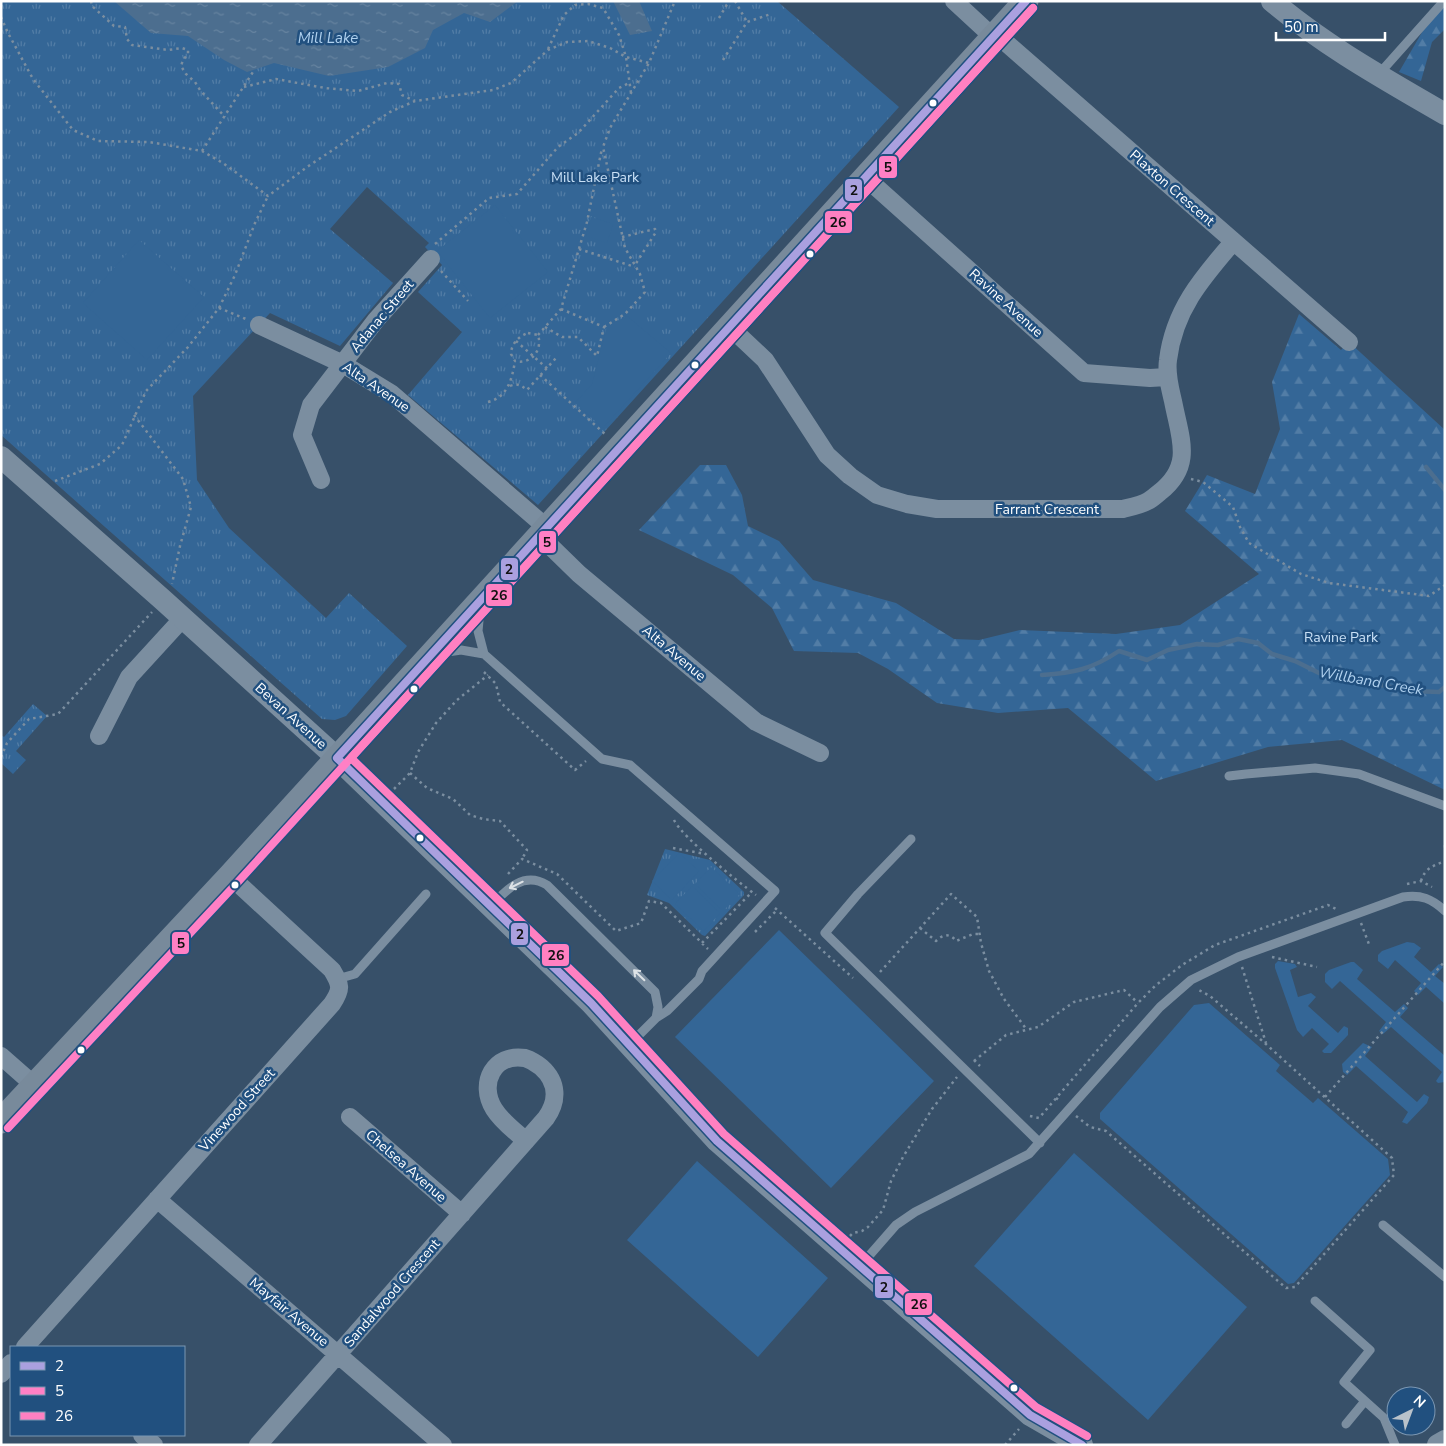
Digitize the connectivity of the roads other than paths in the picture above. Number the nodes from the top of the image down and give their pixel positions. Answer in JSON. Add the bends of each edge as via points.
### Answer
{"nodes":[{"id":1,"x":954,"y":1,"type":"edge"},
{"id":2,"x":1026,"y":1,"type":"edge"},
{"id":3,"x":1272,"y":1,"type":"edge"},
{"id":4,"x":1444,"y":1,"type":"edge"},
{"id":5,"x":995,"y":36,"type":"junction"},
{"id":6,"x":1378,"y":75,"type":"junction"},
{"id":7,"x":1445,"y":114,"type":"edge"},
{"id":8,"x":866,"y":178,"type":"junction"},
{"id":9,"x":1233,"y":242,"type":"junction"},
{"id":10,"x":431,"y":260,"type":"road end"},
{"id":11,"x":259,"y":325,"type":"road end"},
{"id":12,"x":730,"y":327,"type":"junction"},
{"id":13,"x":1349,"y":342,"type":"dead end"},
{"id":14,"x":343,"y":364,"type":"junction"},
{"id":15,"x":1167,"y":377,"type":"junction"},
{"id":16,"x":1,"y":457,"type":"edge"},
{"id":17,"x":321,"y":480,"type":"dead end"},
{"id":18,"x":543,"y":532,"type":"junction"},
{"id":19,"x":480,"y":601,"type":"junction"},
{"id":20,"x":183,"y":618,"type":"junction"},
{"id":21,"x":433,"y":654,"type":"junction"},
{"id":22,"x":484,"y":654,"type":"junction"},
{"id":23,"x":99,"y":736,"type":"dead end"},
{"id":24,"x":820,"y":753,"type":"dead end"},
{"id":25,"x":337,"y":758,"type":"junction"},
{"id":26,"x":1229,"y":776,"type":"dead end"},
{"id":27,"x":1445,"y":806,"type":"edge"},
{"id":28,"x":911,"y":839,"type":"dead end"},
{"id":29,"x":230,"y":876,"type":"junction"},
{"id":30,"x":426,"y":894,"type":"dead end"},
{"id":31,"x":491,"y":906,"type":"junction"},
{"id":32,"x":1445,"y":911,"type":"edge"},
{"id":33,"x":337,"y":979,"type":"junction"},
{"id":34,"x":656,"y":1018,"type":"junction"},
{"id":35,"x":630,"y":1044,"type":"junction"},
{"id":36,"x":1,"y":1056,"type":"edge"},
{"id":37,"x":34,"y":1085,"type":"junction"},
{"id":38,"x":350,"y":1118,"type":"dead end"},
{"id":39,"x":1,"y":1121,"type":"edge"},
{"id":40,"x":526,"y":1141,"type":"junction"},
{"id":41,"x":1040,"y":1143,"type":"junction"},
{"id":42,"x":157,"y":1199,"type":"junction"},
{"id":43,"x":462,"y":1214,"type":"junction"},
{"id":44,"x":1383,"y":1225,"type":"dead end"},
{"id":45,"x":860,"y":1266,"type":"junction"},
{"id":46,"x":1445,"y":1277,"type":"edge"},
{"id":47,"x":1315,"y":1300,"type":"dead end"},
{"id":48,"x":26,"y":1346,"type":"edge"},
{"id":49,"x":339,"y":1354,"type":"junction"},
{"id":50,"x":10,"y":1364,"type":"edge"},
{"id":51,"x":1,"y":1374,"type":"edge"},
{"id":52,"x":1365,"y":1401,"type":"junction"},
{"id":53,"x":1346,"y":1424,"type":"dead end"},
{"id":54,"x":143,"y":1436,"type":"edge"},
{"id":55,"x":1445,"y":1441,"type":"edge"},
{"id":56,"x":154,"y":1445,"type":"edge"},
{"id":57,"x":258,"y":1445,"type":"edge"},
{"id":58,"x":443,"y":1445,"type":"edge"},
{"id":59,"x":1082,"y":1445,"type":"edge"},
{"id":60,"x":1395,"y":1445,"type":"edge"},
{"id":61,"x":1438,"y":1445,"type":"edge"}],
"edges":[{"from":1,"to":5,"type":"street","name":"Plaxton Crescent"},
{"from":2,"to":5,"type":"main road"},
{"from":3,"to":6,"type":"street","via":[[1318,38]]},
{"from":4,"to":6,"type":"lane"},
{"from":5,"to":8,"type":"main road"},
{"from":5,"to":9,"type":"street","name":"Plaxton Crescent"},
{"from":6,"to":7,"type":"street"},
{"from":8,"to":12,"type":"main road"},
{"from":8,"to":15,"type":"street","name":"Ravine Avenue","via":[[1084,373]]},
{"from":9,"to":13,"type":"street","name":"Plaxton Crescent"},
{"from":9,"to":15,"type":"street","via":[[1200,281],[1178,318]]},
{"from":10,"to":14,"type":"street","name":"Adanac Street","via":[[376,320]]},
{"from":11,"to":14,"type":"street","name":"Alta Avenue"},
{"from":12,"to":15,"type":"street","name":"Farrant Crescent","via":[[765,360],[827,455],[850,476],[877,495],[937,509],[1122,509],[1148,502],[1178,474],[1182,459],[1182,445]]},
{"from":12,"to":18,"type":"main road"},
{"from":14,"to":17,"type":"street","name":"Adanac Street","via":[[311,405],[302,435]]},
{"from":14,"to":18,"type":"street","name":"Alta Avenue","via":[[392,394]]},
{"from":16,"to":20,"type":"street","name":"Bevan Avenue"},
{"from":18,"to":19,"type":"main road"},
{"from":18,"to":24,"type":"street","name":"Alta Avenue","via":[[579,574],[756,722]]},
{"from":19,"to":21,"type":"main road"},
{"from":19,"to":22,"type":"lane","via":[[478,631]]},
{"from":20,"to":23,"type":"street","via":[[129,677]]},
{"from":20,"to":25,"type":"street","name":"Bevan Avenue"},
{"from":21,"to":22,"type":"lane","via":[[460,650]]},
{"from":21,"to":25,"type":"main road"},
{"from":22,"to":34,"type":"lane","via":[[602,758],[630,765],[775,891],[702,971],[699,979]]},
{"from":25,"to":29,"type":"main road"},
{"from":25,"to":31,"type":"street","name":"Bevan Avenue"},
{"from":26,"to":27,"type":"lane","via":[[1315,768],[1359,774]]},
{"from":28,"to":41,"type":"lane","via":[[825,933]]},
{"from":29,"to":33,"type":"street","via":[[332,970]]},
{"from":29,"to":37,"type":"main road"},
{"from":30,"to":33,"type":"lane","via":[[355,974]]},
{"from":34,"to":31,"type":"lane","one_way":true,"via":[[655,992],[547,885],[539,880],[529,880],[507,890]]},
{"from":31,"to":35,"type":"street","name":"Bevan Avenue"},
{"from":32,"to":41,"type":"lane","via":[[1427,898],[1403,898],[1238,956],[1191,980],[1160,1007]]},
{"from":33,"to":42,"type":"street","name":"Vinewood Street","via":[[339,993],[332,1004]]},
{"from":34,"to":35,"type":"lane"},
{"from":35,"to":45,"type":"street","name":"Bevan Avenue","via":[[717,1141]]},
{"from":36,"to":37,"type":"street"},
{"from":37,"to":39,"type":"main road"},
{"from":38,"to":43,"type":"street","name":"Chelsea Avenue"},
{"from":40,"to":40,"type":"street","name":"Sandalwood Crescent","via":[[552,1110],[555,1090],[546,1071],[535,1062],[514,1058],[495,1068],[488,1077],[486,1089],[495,1110]]},
{"from":40,"to":43,"type":"street","name":"Sandalwood Crescent"},
{"from":41,"to":45,"type":"lane","via":[[1029,1154],[901,1221]]},
{"from":42,"to":48,"type":"street","name":"Vinewood Street"},
{"from":42,"to":49,"type":"street","name":"Mayfair Avenue"},
{"from":43,"to":49,"type":"street","name":"Sandalwood Crescent"},
{"from":44,"to":46,"type":"lane"},
{"from":45,"to":59,"type":"street","name":"Bevan Avenue","via":[[1030,1415]]},
{"from":47,"to":52,"type":"lane","via":[[1370,1350],[1344,1382]]},
{"from":49,"to":57,"type":"street","name":"Sandalwood Crescent"},
{"from":49,"to":58,"type":"street","name":"Mayfair Avenue"},
{"from":50,"to":51,"type":"street"},
{"from":52,"to":53,"type":"lane"},
{"from":52,"to":60,"type":"lane","via":[[1384,1418]]},
{"from":54,"to":56,"type":"street"},
{"from":55,"to":61,"type":"street"}]}
